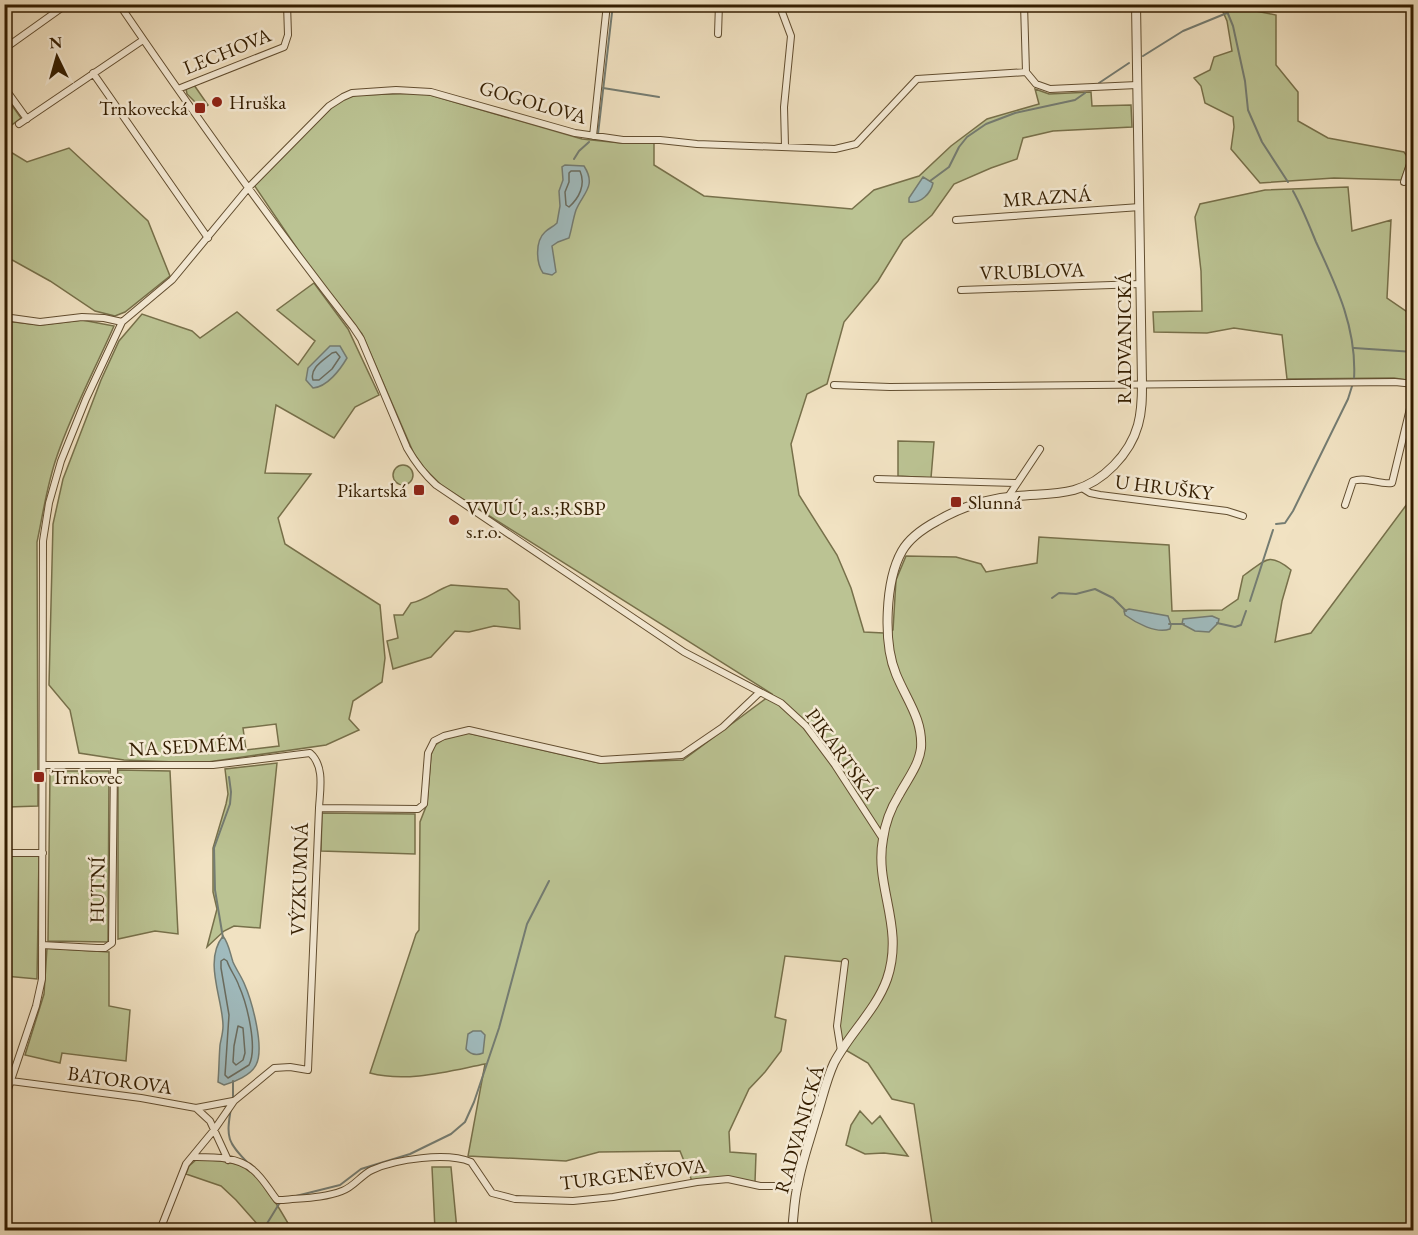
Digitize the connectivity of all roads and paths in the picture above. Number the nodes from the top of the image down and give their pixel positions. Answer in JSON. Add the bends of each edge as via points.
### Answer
{"nodes":[{"id":1,"x":67,"y":4,"type":"edge"},
{"id":2,"x":119,"y":4,"type":"edge"},
{"id":3,"x":287,"y":4,"type":"edge"},
{"id":4,"x":607,"y":4,"type":"edge"},
{"id":5,"x":719,"y":4,"type":"edge"},
{"id":6,"x":779,"y":4,"type":"edge"},
{"id":7,"x":1024,"y":4,"type":"edge"},
{"id":8,"x":1136,"y":4,"type":"edge"},
{"id":9,"x":718,"y":34,"type":"dead end"},
{"id":10,"x":143,"y":40,"type":"junction"},
{"id":11,"x":4,"y":49,"type":"edge"},
{"id":12,"x":1026,"y":72,"type":"junction"},
{"id":13,"x":93,"y":73,"type":"junction"},
{"id":14,"x":1137,"y":85,"type":"junction"},
{"id":15,"x":4,"y":87,"type":"edge"},
{"id":16,"x":178,"y":89,"type":"junction"},
{"id":17,"x":27,"y":119,"type":"junction"},
{"id":18,"x":19,"y":124,"type":"dead end"},
{"id":19,"x":593,"y":136,"type":"junction"},
{"id":20,"x":785,"y":146,"type":"junction"},
{"id":21,"x":1413,"y":152,"type":"edge"},
{"id":22,"x":1404,"y":182,"type":"dead end"},
{"id":23,"x":249,"y":187,"type":"junction"},
{"id":24,"x":1140,"y":207,"type":"junction"},
{"id":25,"x":956,"y":220,"type":"dead end"},
{"id":26,"x":208,"y":238,"type":"junction"},
{"id":27,"x":1141,"y":284,"type":"junction"},
{"id":28,"x":961,"y":290,"type":"dead end"},
{"id":29,"x":4,"y":317,"type":"edge"},
{"id":30,"x":122,"y":322,"type":"junction"},
{"id":31,"x":1142,"y":384,"type":"junction"},
{"id":32,"x":1413,"y":384,"type":"edge"},
{"id":33,"x":834,"y":385,"type":"dead end"},
{"id":34,"x":1413,"y":392,"type":"edge"},
{"id":35,"x":1040,"y":449,"type":"dead end"},
{"id":36,"x":877,"y":479,"type":"dead end"},
{"id":37,"x":1015,"y":483,"type":"junction"},
{"id":38,"x":1082,"y":488,"type":"junction"},
{"id":39,"x":1008,"y":497,"type":"junction"},
{"id":40,"x":1345,"y":504,"type":"dead end"},
{"id":41,"x":1243,"y":516,"type":"dead end"},
{"id":42,"x":760,"y":692,"type":"junction"},
{"id":43,"x":43,"y":765,"type":"junction"},
{"id":44,"x":114,"y":765,"type":"junction"},
{"id":45,"x":319,"y":808,"type":"junction"},
{"id":46,"x":883,"y":839,"type":"junction"},
{"id":47,"x":4,"y":853,"type":"edge"},
{"id":48,"x":43,"y":853,"type":"junction"},
{"id":49,"x":42,"y":945,"type":"junction"},
{"id":50,"x":845,"y":962,"type":"dead end"},
{"id":51,"x":841,"y":1051,"type":"junction"},
{"id":52,"x":11,"y":1082,"type":"junction"},
{"id":53,"x":4,"y":1101,"type":"edge"},
{"id":54,"x":234,"y":1101,"type":"junction"},
{"id":55,"x":196,"y":1108,"type":"junction"},
{"id":56,"x":214,"y":1130,"type":"junction"},
{"id":57,"x":192,"y":1157,"type":"junction"},
{"id":58,"x":228,"y":1160,"type":"junction"},
{"id":59,"x":797,"y":1186,"type":"junction"},
{"id":60,"x":160,"y":1230,"type":"edge"},
{"id":61,"x":792,"y":1230,"type":"edge"}],
"edges":[{"from":1,"to":11,"type":"street"},
{"from":2,"to":10,"type":"street","name":"PIKARTSKÁ"},
{"from":3,"to":16,"type":"street","name":"LECHOVA","via":[[288,35],[284,47]]},
{"from":4,"to":19,"type":"street"},
{"from":5,"to":9,"type":"street"},
{"from":6,"to":20,"type":"street","via":[[791,39],[784,107]]},
{"from":7,"to":12,"type":"street"},
{"from":8,"to":14,"type":"street","name":"RADVANICKÁ"},
{"from":10,"to":13,"type":"street"},
{"from":10,"to":16,"type":"street","name":"PIKARTSKÁ"},
{"from":12,"to":14,"type":"street","via":[[1036,84],[1050,89]]},
{"from":12,"to":20,"type":"street","name":"GOGOLOVA","via":[[917,79],[856,144]]},
{"from":13,"to":17,"type":"street"},
{"from":13,"to":26,"type":"street"},
{"from":14,"to":24,"type":"street","name":"RADVANICKÁ"},
{"from":15,"to":17,"type":"street"},
{"from":16,"to":23,"type":"street","name":"PIKARTSKÁ"},
{"from":17,"to":18,"type":"street"},
{"from":19,"to":20,"type":"street","name":"GOGOLOVA"},
{"from":19,"to":23,"type":"street","name":"GOGOLOVA","via":[[431,92],[357,93],[329,106]]},
{"from":21,"to":22,"type":"street"},
{"from":23,"to":26,"type":"street"},
{"from":23,"to":42,"type":"street","name":"PIKARTSKÁ","via":[[361,339],[407,448],[436,485],[684,652]]},
{"from":24,"to":25,"type":"street","name":"MRAZNÁ"},
{"from":24,"to":27,"type":"street","name":"RADVANICKÁ"},
{"from":26,"to":30,"type":"street","via":[[172,280]]},
{"from":27,"to":28,"type":"street","name":"VRUBLOVA"},
{"from":27,"to":31,"type":"street","name":"RADVANICKÁ"},
{"from":29,"to":30,"type":"street","via":[[40,322],[82,317]]},
{"from":30,"to":43,"type":"street","via":[[86,399],[49,503],[43,541]]},
{"from":31,"to":32,"type":"street"},
{"from":31,"to":33,"type":"street"},
{"from":31,"to":38,"type":"street","name":"RADVANICKÁ","via":[[1141,410],[1132,440],[1112,467]]},
{"from":34,"to":40,"type":"street","via":[[1392,483],[1353,481]]},
{"from":35,"to":37,"type":"street"},
{"from":36,"to":37,"type":"street"},
{"from":37,"to":39,"type":"street"},
{"from":38,"to":39,"type":"street","name":"RADVANICKÁ"},
{"from":38,"to":41,"type":"street","name":"U HRUŠKY","via":[[1094,494]]},
{"from":39,"to":46,"type":"street","name":"RADVANICKÁ","via":[[974,505],[935,522],[911,539],[897,561],[889,607],[890,653],[896,675],[915,712],[921,746],[916,764],[890,813]]},
{"from":42,"to":45,"type":"street","name":"VÝZKUMNÁ","via":[[723,727],[682,755],[601,760],[469,730],[444,736],[432,744],[424,804],[418,809]]},
{"from":42,"to":46,"type":"street","name":"PIKARTSKÁ","via":[[781,703],[806,726]]},
{"from":43,"to":44,"type":"street","name":"NA SEDMÉM"},
{"from":43,"to":48,"type":"street"},
{"from":44,"to":45,"type":"street","name":"NA SEDMÉM","via":[[213,765],[310,753],[319,769]]},
{"from":44,"to":49,"type":"street","name":"HUTNÍ","via":[[112,943],[105,948]]},
{"from":45,"to":54,"type":"street","name":"VÝZKUMNÁ","via":[[308,1070],[274,1068]]},
{"from":46,"to":51,"type":"street","name":"RADVANICKÁ","via":[[882,864],[894,937],[892,962],[881,993]]},
{"from":47,"to":48,"type":"street"},
{"from":48,"to":49,"type":"street"},
{"from":49,"to":52,"type":"street","via":[[39,994]]},
{"from":50,"to":51,"type":"street","via":[[837,1026]]},
{"from":51,"to":59,"type":"street","name":"RADVANICKÁ","via":[[828,1078]]},
{"from":52,"to":53,"type":"street"},
{"from":52,"to":55,"type":"street","name":"BATOROVA"},
{"from":54,"to":55,"type":"street"},
{"from":54,"to":56,"type":"street","name":"VÝZKUMNÁ"},
{"from":55,"to":56,"type":"street","name":"BATOROVA"},
{"from":56,"to":57,"type":"street","name":"VÝZKUMNÁ"},
{"from":56,"to":58,"type":"street","name":"BATOROVA"},
{"from":57,"to":58,"type":"street"},
{"from":57,"to":60,"type":"street"},
{"from":58,"to":59,"type":"street","name":"TURGENĚVOVA","via":[[249,1167],[277,1200],[345,1191],[372,1170],[396,1161],[452,1158],[471,1162],[492,1193],[515,1199],[573,1201],[728,1179],[760,1186]]},
{"from":59,"to":61,"type":"street","name":"RADVANICKÁ"}]}
